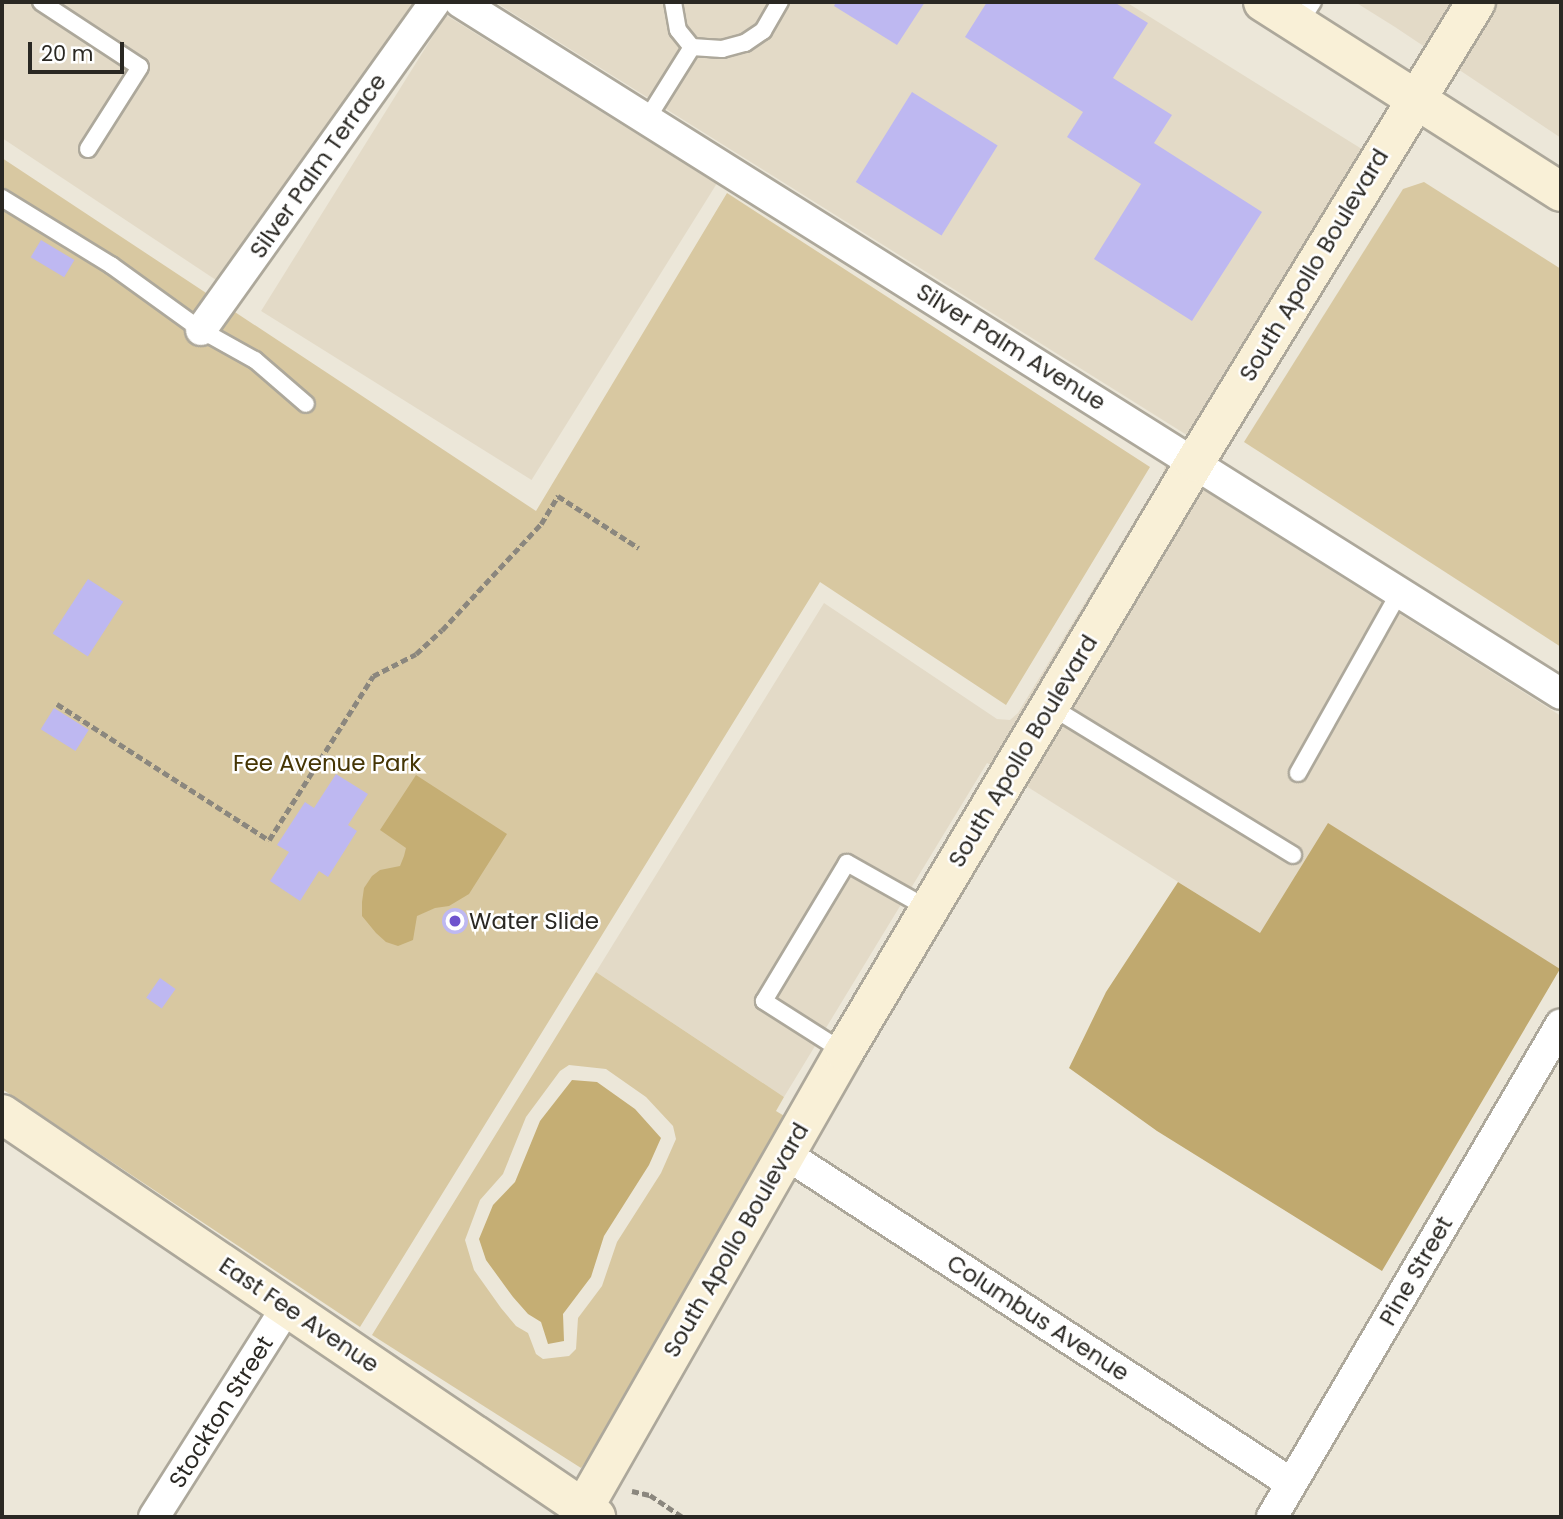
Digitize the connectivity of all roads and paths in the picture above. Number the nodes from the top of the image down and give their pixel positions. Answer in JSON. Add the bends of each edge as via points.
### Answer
{"nodes":[{"id":1,"x":41,"y":2,"type":"edge"},
{"id":2,"x":435,"y":2,"type":"edge"},
{"id":3,"x":460,"y":2,"type":"edge"},
{"id":4,"x":673,"y":2,"type":"edge"},
{"id":5,"x":780,"y":2,"type":"edge"},
{"id":6,"x":1263,"y":2,"type":"edge"},
{"id":7,"x":1476,"y":2,"type":"edge"},
{"id":8,"x":1306,"y":13,"type":"edge"},
{"id":9,"x":692,"y":47,"type":"junction"},
{"id":10,"x":1416,"y":98,"type":"junction"},
{"id":11,"x":648,"y":119,"type":"junction"},
{"id":12,"x":88,"y":149,"type":"dead end"},
{"id":13,"x":1561,"y":192,"type":"edge"},
{"id":14,"x":2,"y":198,"type":"edge"},
{"id":15,"x":201,"y":330,"type":"junction"},
{"id":16,"x":306,"y":404,"type":"dead end"},
{"id":17,"x":1195,"y":462,"type":"junction"},
{"id":18,"x":639,"y":548,"type":"dead end"},
{"id":19,"x":1400,"y":592,"type":"junction"},
{"id":20,"x":1561,"y":694,"type":"edge"},
{"id":21,"x":57,"y":704,"type":"dead end"},
{"id":22,"x":1050,"y":706,"type":"junction"},
{"id":23,"x":1298,"y":773,"type":"dead end"},
{"id":24,"x":1293,"y":855,"type":"dead end"},
{"id":25,"x":929,"y":909,"type":"junction"},
{"id":26,"x":1561,"y":1024,"type":"edge"},
{"id":27,"x":844,"y":1052,"type":"junction"},
{"id":28,"x":2,"y":1114,"type":"edge"},
{"id":29,"x":784,"y":1153,"type":"junction"},
{"id":30,"x":288,"y":1307,"type":"junction"},
{"id":31,"x":1291,"y":1483,"type":"junction"},
{"id":32,"x":590,"y":1513,"type":"edge"},
{"id":33,"x":154,"y":1517,"type":"edge"},
{"id":34,"x":1272,"y":1517,"type":"edge"}],
"edges":[{"from":1,"to":12,"type":"lane","via":[[140,67]]},
{"from":2,"to":15,"type":"street","name":"Silver Palm Terrace"},
{"from":3,"to":11,"type":"street","name":"Silver Palm Avenue"},
{"from":4,"to":9,"type":"lane","via":[[678,30]]},
{"from":5,"to":9,"type":"lane","via":[[763,31],[746,43],[722,49]]},
{"from":6,"to":8,"type":"street"},
{"from":7,"to":10,"type":"street","name":"South Apollo Boulevard"},
{"from":8,"to":10,"type":"street"},
{"from":9,"to":11,"type":"lane"},
{"from":10,"to":13,"type":"street"},
{"from":10,"to":17,"type":"street","name":"South Apollo Boulevard"},
{"from":11,"to":17,"type":"street","name":"Silver Palm Avenue"},
{"from":14,"to":15,"type":"lane","via":[[111,265]]},
{"from":15,"to":16,"type":"lane","via":[[255,360]]},
{"from":17,"to":19,"type":"street","name":"Silver Palm Avenue"},
{"from":17,"to":22,"type":"street","name":"South Apollo Boulevard"},
{"from":18,"to":21,"type":"path","via":[[558,496],[541,524],[442,630],[416,654],[373,676],[270,841]]},
{"from":19,"to":20,"type":"street","name":"Silver Palm Avenue"},
{"from":19,"to":23,"type":"lane"},
{"from":22,"to":24,"type":"lane"},
{"from":22,"to":25,"type":"street","name":"South Apollo Boulevard"},
{"from":25,"to":27,"type":"street","name":"South Apollo Boulevard"},
{"from":25,"to":27,"type":"lane","via":[[847,863],[764,1001]]},
{"from":26,"to":31,"type":"street","name":"Pine Street"},
{"from":27,"to":29,"type":"street","name":"South Apollo Boulevard"},
{"from":28,"to":30,"type":"street","name":"East Fee Avenue"},
{"from":29,"to":31,"type":"street","name":"Columbus Avenue"},
{"from":29,"to":32,"type":"street","name":"South Apollo Boulevard"},
{"from":30,"to":32,"type":"street","name":"East Fee Avenue"},
{"from":30,"to":33,"type":"street","name":"Stockton Street"},
{"from":31,"to":34,"type":"street","name":"Pine Street"}]}
